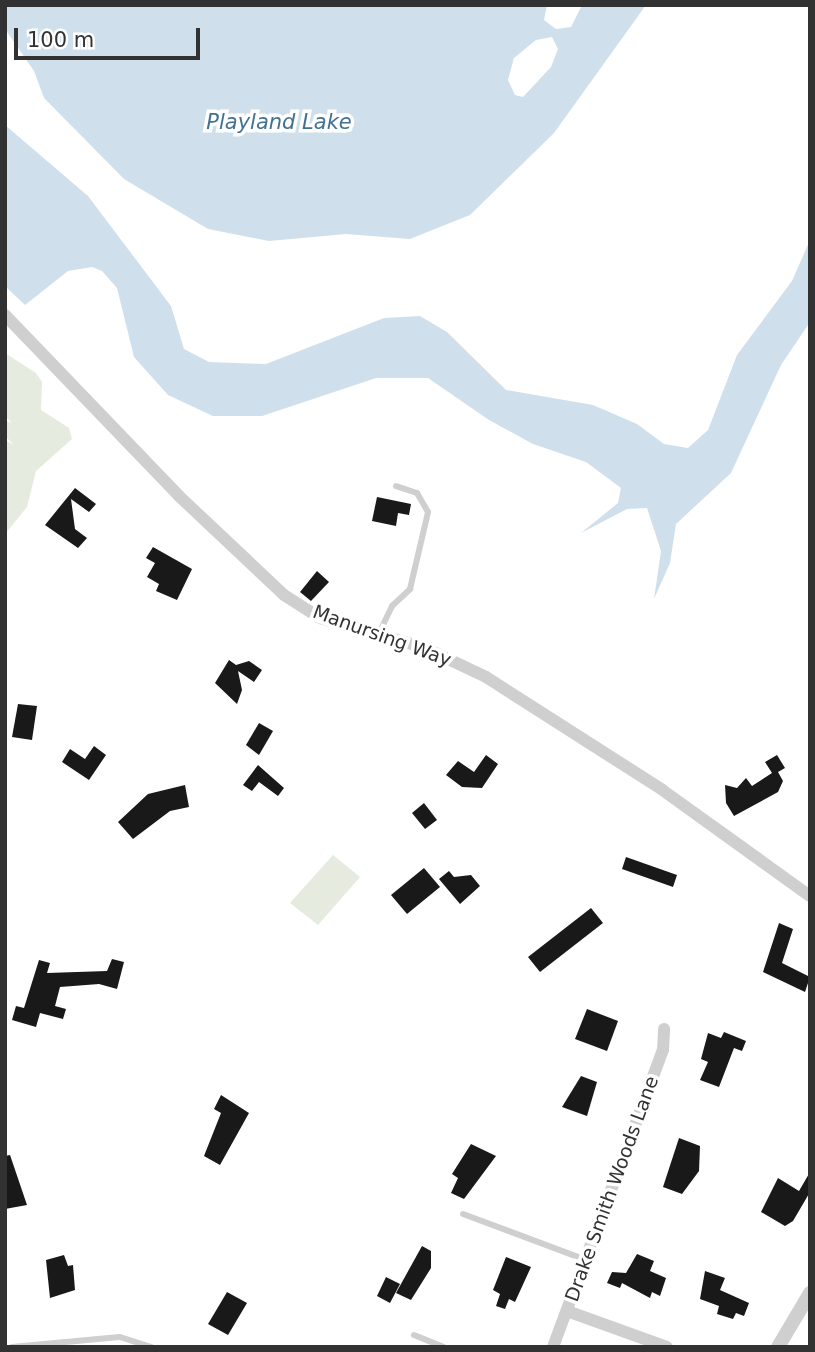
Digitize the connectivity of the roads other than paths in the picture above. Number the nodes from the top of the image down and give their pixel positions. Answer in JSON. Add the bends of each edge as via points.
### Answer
{"nodes":[{"id":1,"x":5,"y":314,"type":"edge"},
{"id":2,"x":396,"y":486,"type":"dead end"},
{"id":3,"x":378,"y":635,"type":"junction"},
{"id":4,"x":810,"y":896,"type":"edge"},
{"id":5,"x":664,"y":1029,"type":"dead end"},
{"id":6,"x":463,"y":1214,"type":"dead end"},
{"id":7,"x":586,"y":1260,"type":"junction"},
{"id":8,"x":810,"y":1293,"type":"edge"},
{"id":9,"x":567,"y":1311,"type":"junction"},
{"id":10,"x":414,"y":1335,"type":"dead end"},
{"id":11,"x":12,"y":1347,"type":"edge"},
{"id":12,"x":151,"y":1347,"type":"edge"},
{"id":13,"x":443,"y":1347,"type":"edge"},
{"id":14,"x":553,"y":1347,"type":"edge"},
{"id":15,"x":667,"y":1347,"type":"edge"},
{"id":16,"x":778,"y":1347,"type":"edge"}],
"edges":[{"from":1,"to":3,"type":"street","name":"Manursing Way","via":[[179,496],[284,595],[320,618]]},
{"from":2,"to":3,"type":"lane","via":[[417,493],[428,512],[410,589]]},
{"from":3,"to":4,"type":"street","name":"Manursing Way","via":[[425,648],[486,677],[662,789]]},
{"from":5,"to":7,"type":"street","name":"Drake Smith Woods Lane","via":[[663,1050]]},
{"from":6,"to":7,"type":"lane"},
{"from":7,"to":9,"type":"street","name":"Drake Smith Woods Lane"},
{"from":8,"to":16,"type":"street"},
{"from":9,"to":14,"type":"street","name":"Drake Smith Woods Lane"},
{"from":9,"to":15,"type":"street"},
{"from":10,"to":13,"type":"lane"},
{"from":11,"to":12,"type":"lane","via":[[120,1337]]}]}
